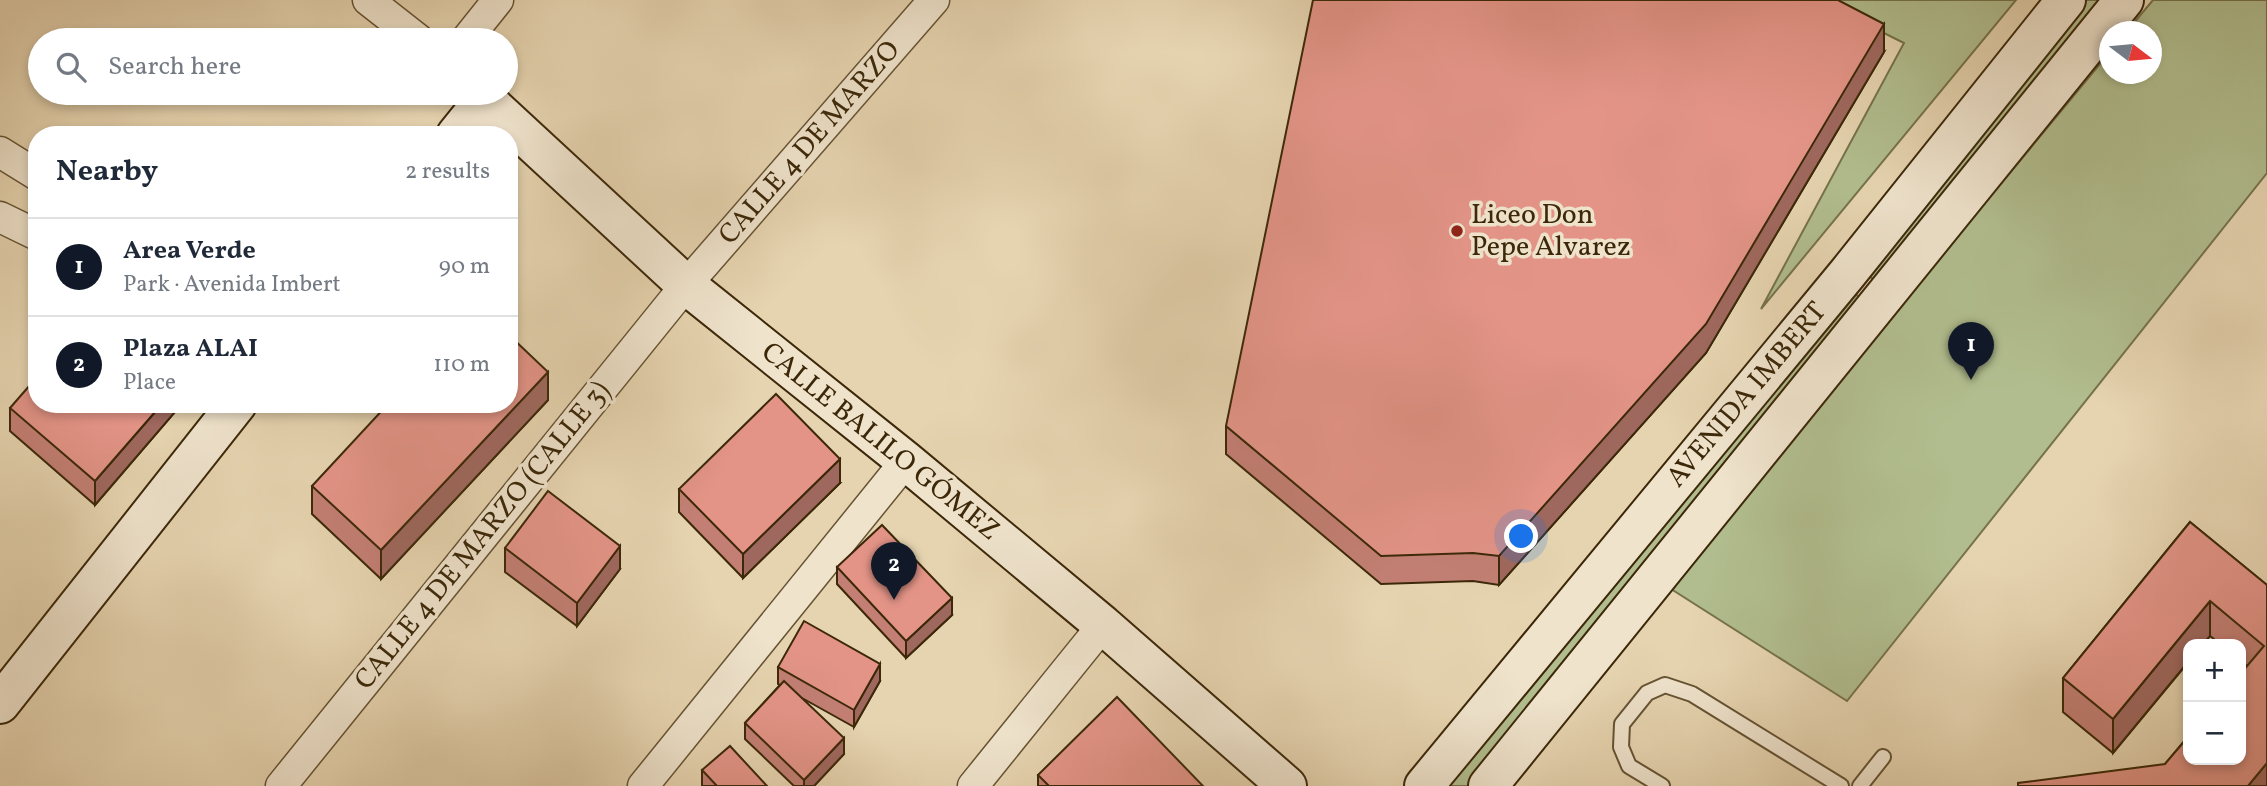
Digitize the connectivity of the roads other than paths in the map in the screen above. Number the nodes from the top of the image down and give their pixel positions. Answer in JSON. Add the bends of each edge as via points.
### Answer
{"nodes":[{"id":1,"x":368,"y":0,"type":"edge"},
{"id":2,"x":498,"y":0,"type":"edge"},
{"id":3,"x":934,"y":0,"type":"edge"},
{"id":4,"x":2067,"y":0,"type":"edge"},
{"id":5,"x":2124,"y":0,"type":"edge"},
{"id":6,"x":404,"y":28,"type":"edge"},
{"id":7,"x":476,"y":28,"type":"edge"},
{"id":8,"x":476,"y":105,"type":"edge"},
{"id":9,"x":492,"y":105,"type":"edge"},
{"id":10,"x":462,"y":126,"type":"edge"},
{"id":11,"x":514,"y":126,"type":"edge"},
{"id":12,"x":518,"y":129,"type":"edge"},
{"id":13,"x":0,"y":152,"type":"edge"},
{"id":14,"x":28,"y":169,"type":"edge"},
{"id":15,"x":0,"y":217,"type":"edge"},
{"id":16,"x":28,"y":231,"type":"edge"},
{"id":17,"x":1847,"y":274,"type":"junction"},
{"id":18,"x":686,"y":285,"type":"junction"},
{"id":19,"x":1881,"y":300,"type":"junction"},
{"id":20,"x":230,"y":413,"type":"edge"},
{"id":21,"x":906,"y":461,"type":"junction"},
{"id":22,"x":1102,"y":625,"type":"junction"},
{"id":23,"x":0,"y":704,"type":"edge"},
{"id":24,"x":1883,"y":757,"type":"dead end"},
{"id":25,"x":281,"y":786,"type":"edge"},
{"id":26,"x":643,"y":786,"type":"edge"},
{"id":27,"x":972,"y":786,"type":"edge"},
{"id":28,"x":1287,"y":786,"type":"edge"},
{"id":29,"x":1424,"y":786,"type":"edge"},
{"id":30,"x":1488,"y":786,"type":"edge"},
{"id":31,"x":1662,"y":786,"type":"edge"},
{"id":32,"x":1841,"y":786,"type":"edge"},
{"id":33,"x":1860,"y":786,"type":"edge"}],
"edges":[{"from":1,"to":6,"type":"street"},
{"from":2,"to":7,"type":"street"},
{"from":3,"to":18,"type":"street","name":"CALLE 4 DE MARZO"},
{"from":4,"to":17,"type":"main road","name":"AVENIDA IMBERT"},
{"from":5,"to":19,"type":"main road","name":"AVENIDA IMBERT"},
{"from":8,"to":10,"type":"main road"},
{"from":9,"to":11,"type":"main road","name":"CALLE BALILO GÓMEZ"},
{"from":12,"to":18,"type":"main road","name":"CALLE BALILO GÓMEZ"},
{"from":13,"to":14,"type":"street"},
{"from":15,"to":16,"type":"street"},
{"from":17,"to":19,"type":"main road"},
{"from":17,"to":29,"type":"main road","name":"AVENIDA IMBERT"},
{"from":18,"to":21,"type":"main road","name":"CALLE BALILO GÓMEZ"},
{"from":18,"to":25,"type":"street","name":"CALLE 4 DE MARZO (CALLE 3)"},
{"from":19,"to":30,"type":"main road","name":"AVENIDA IMBERT"},
{"from":20,"to":23,"type":"main road"},
{"from":21,"to":22,"type":"main road","name":"CALLE BALILO GÓMEZ"},
{"from":21,"to":26,"type":"street"},
{"from":22,"to":27,"type":"street"},
{"from":22,"to":28,"type":"main road","name":"CALLE BALILO GÓMEZ"},
{"from":24,"to":33,"type":"lane"},
{"from":31,"to":32,"type":"lane","via":[[1629,766],[1621,747],[1622,724],[1647,693],[1665,685],[1692,694]]}]}
